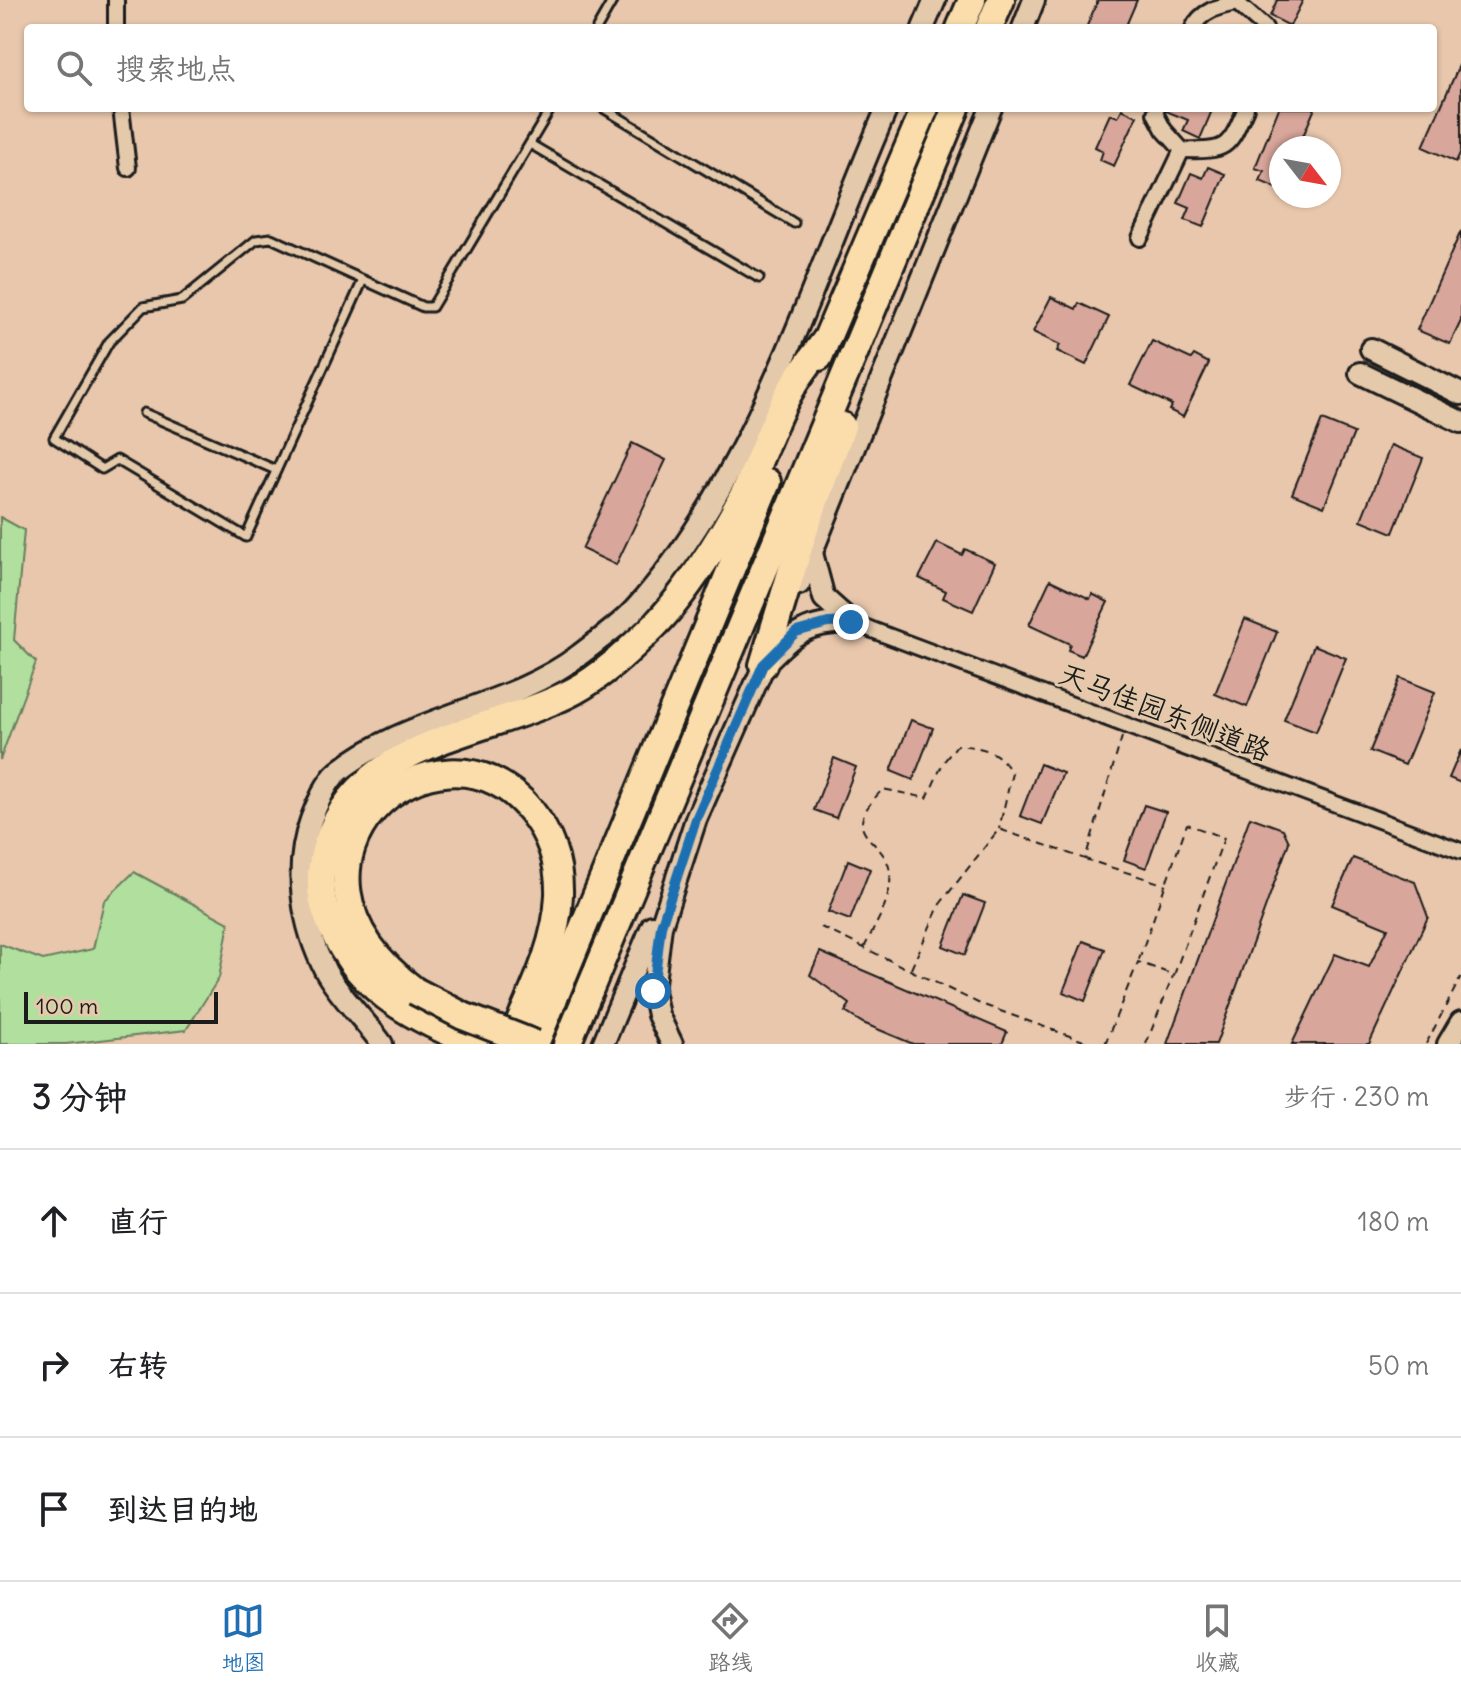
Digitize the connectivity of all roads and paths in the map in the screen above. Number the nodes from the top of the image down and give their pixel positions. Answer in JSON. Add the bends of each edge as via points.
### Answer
{"nodes":[{"id":1,"x":116,"y":0,"type":"edge"},
{"id":2,"x":613,"y":0,"type":"edge"},
{"id":3,"x":935,"y":0,"type":"edge"},
{"id":4,"x":972,"y":0,"type":"edge"},
{"id":5,"x":1034,"y":0,"type":"edge"},
{"id":6,"x":1237,"y":2,"type":"edge"},
{"id":7,"x":116,"y":24,"type":"edge"},
{"id":8,"x":599,"y":24,"type":"edge"},
{"id":9,"x":925,"y":24,"type":"edge"},
{"id":10,"x":962,"y":24,"type":"edge"},
{"id":11,"x":1025,"y":24,"type":"edge"},
{"id":12,"x":1195,"y":24,"type":"edge"},
{"id":13,"x":1261,"y":24,"type":"edge"},
{"id":14,"x":121,"y":112,"type":"edge"},
{"id":15,"x":549,"y":112,"type":"edge"},
{"id":16,"x":610,"y":112,"type":"edge"},
{"id":17,"x":885,"y":112,"type":"edge"},
{"id":18,"x":923,"y":112,"type":"edge"},
{"id":19,"x":956,"y":112,"type":"edge"},
{"id":20,"x":957,"y":112,"type":"edge"},
{"id":21,"x":989,"y":112,"type":"edge"},
{"id":22,"x":1155,"y":112,"type":"edge"},
{"id":23,"x":1244,"y":112,"type":"edge"},
{"id":24,"x":530,"y":144,"type":"junction"},
{"id":25,"x":1182,"y":150,"type":"junction"},
{"id":26,"x":128,"y":168,"type":"dead end"},
{"id":27,"x":794,"y":223,"type":"dead end"},
{"id":28,"x":1140,"y":238,"type":"dead end"},
{"id":29,"x":759,"y":278,"type":"dead end"},
{"id":30,"x":363,"y":280,"type":"junction"},
{"id":31,"x":1371,"y":349,"type":"dead end"},
{"id":32,"x":1360,"y":373,"type":"dead end"},
{"id":33,"x":799,"y":390,"type":"junction"},
{"id":34,"x":1461,"y":394,"type":"edge"},
{"id":35,"x":144,"y":413,"type":"dead end"},
{"id":36,"x":1461,"y":422,"type":"edge"},
{"id":37,"x":743,"y":444,"type":"junction"},
{"id":38,"x":276,"y":470,"type":"junction"},
{"id":39,"x":807,"y":545,"type":"junction"},
{"id":40,"x":694,"y":572,"type":"junction"},
{"id":41,"x":851,"y":622,"type":"junction"},
{"id":42,"x":763,"y":665,"type":"junction"},
{"id":43,"x":1125,"y":725,"type":"junction"},
{"id":44,"x":696,"y":819,"type":"junction"},
{"id":45,"x":999,"y":829,"type":"junction"},
{"id":46,"x":1461,"y":851,"type":"edge"},
{"id":47,"x":1085,"y":859,"type":"junction"},
{"id":48,"x":1166,"y":885,"type":"junction"},
{"id":49,"x":821,"y":927,"type":"dead end"},
{"id":50,"x":864,"y":948,"type":"junction"},
{"id":51,"x":1138,"y":962,"type":"junction"},
{"id":52,"x":911,"y":970,"type":"junction"},
{"id":53,"x":1174,"y":975,"type":"junction"},
{"id":54,"x":1461,"y":977,"type":"edge"},
{"id":55,"x":410,"y":1001,"type":"junction"},
{"id":56,"x":1461,"y":1022,"type":"edge"},
{"id":57,"x":469,"y":1041,"type":"edge"},
{"id":58,"x":382,"y":1044,"type":"edge"},
{"id":59,"x":510,"y":1044,"type":"edge"},
{"id":60,"x":535,"y":1044,"type":"edge"},
{"id":61,"x":567,"y":1044,"type":"edge"},
{"id":62,"x":603,"y":1044,"type":"edge"},
{"id":63,"x":672,"y":1044,"type":"edge"},
{"id":64,"x":1092,"y":1044,"type":"edge"},
{"id":65,"x":1105,"y":1044,"type":"edge"},
{"id":66,"x":1146,"y":1044,"type":"edge"},
{"id":67,"x":1426,"y":1044,"type":"edge"},
{"id":68,"x":1448,"y":1044,"type":"edge"}],
"edges":[{"from":1,"to":7,"type":"street"},
{"from":2,"to":8,"type":"lane"},
{"from":3,"to":9,"type":"main road"},
{"from":4,"to":10,"type":"highway"},
{"from":5,"to":11,"type":"main road"},
{"from":6,"to":12,"type":"street","via":[[1219,6]]},
{"from":6,"to":13,"type":"street"},
{"from":14,"to":26,"type":"street"},
{"from":15,"to":24,"type":"lane"},
{"from":16,"to":27,"type":"lane"},
{"from":17,"to":37,"type":"main road"},
{"from":18,"to":33,"type":"highway"},
{"from":19,"to":61,"type":"highway"},
{"from":20,"to":39,"type":"highway"},
{"from":21,"to":39,"type":"main road","via":[[867,417]]},
{"from":22,"to":25,"type":"street"},
{"from":23,"to":25,"type":"street","via":[[1233,139],[1217,150]]},
{"from":24,"to":29,"type":"lane"},
{"from":24,"to":30,"type":"lane","via":[[432,307]]},
{"from":25,"to":28,"type":"street"},
{"from":30,"to":38,"type":"lane"},
{"from":30,"to":38,"type":"lane","via":[[271,238],[256,240],[182,300],[143,307],[109,342],[54,438],[102,469],[117,460],[246,537]]},
{"from":31,"to":34,"type":"main road"},
{"from":32,"to":36,"type":"main road"},
{"from":33,"to":40,"type":"highway","via":[[743,496]]},
{"from":33,"to":60,"type":"highway"},
{"from":35,"to":38,"type":"lane"},
{"from":37,"to":40,"type":"main road"},
{"from":37,"to":58,"type":"main road","via":[[683,550],[632,613],[574,659],[382,744],[335,774],[311,820],[302,865],[304,918],[327,974]]},
{"from":39,"to":41,"type":"main road","via":[[824,598]]},
{"from":39,"to":42,"type":"highway"},
{"from":40,"to":55,"type":"highway","via":[[658,622],[620,659],[575,690],[434,742],[382,770],[352,797],[331,831],[320,866],[322,902],[356,972]]},
{"from":41,"to":42,"type":"main road","via":[[796,632]]},
{"from":41,"to":43,"type":"street","name":"天马佳园东侧道路"},
{"from":42,"to":44,"type":"main road"},
{"from":43,"to":46,"type":"street","name":"天马佳园东侧道路"},
{"from":43,"to":47,"type":"path"},
{"from":44,"to":62,"type":"main road"},
{"from":44,"to":63,"type":"main road","via":[[661,926],[653,974],[658,1015]]},
{"from":45,"to":47,"type":"path"},
{"from":45,"to":50,"type":"path","via":[[1012,773],[1001,755],[978,747],[957,745],[927,798],[883,789],[862,822],[867,839],[885,859],[890,887]]},
{"from":45,"to":52,"type":"path","via":[[940,904]]},
{"from":47,"to":48,"type":"path"},
{"from":48,"to":51,"type":"path"},
{"from":48,"to":53,"type":"path","via":[[1187,824],[1224,838]]},
{"from":49,"to":50,"type":"path"},
{"from":50,"to":52,"type":"path"},
{"from":51,"to":53,"type":"path"},
{"from":51,"to":65,"type":"path"},
{"from":52,"to":64,"type":"path","via":[[978,1003]]},
{"from":53,"to":66,"type":"path"},
{"from":54,"to":67,"type":"path"},
{"from":55,"to":57,"type":"highway"},
{"from":55,"to":59,"type":"highway","via":[[361,935],[347,895],[349,851],[372,810],[403,785],[435,775],[482,779],[518,797],[529,809],[545,829],[558,866],[551,942]]},
{"from":55,"to":60,"type":"highway","bridge":true},
{"from":56,"to":68,"type":"main road"}]}
